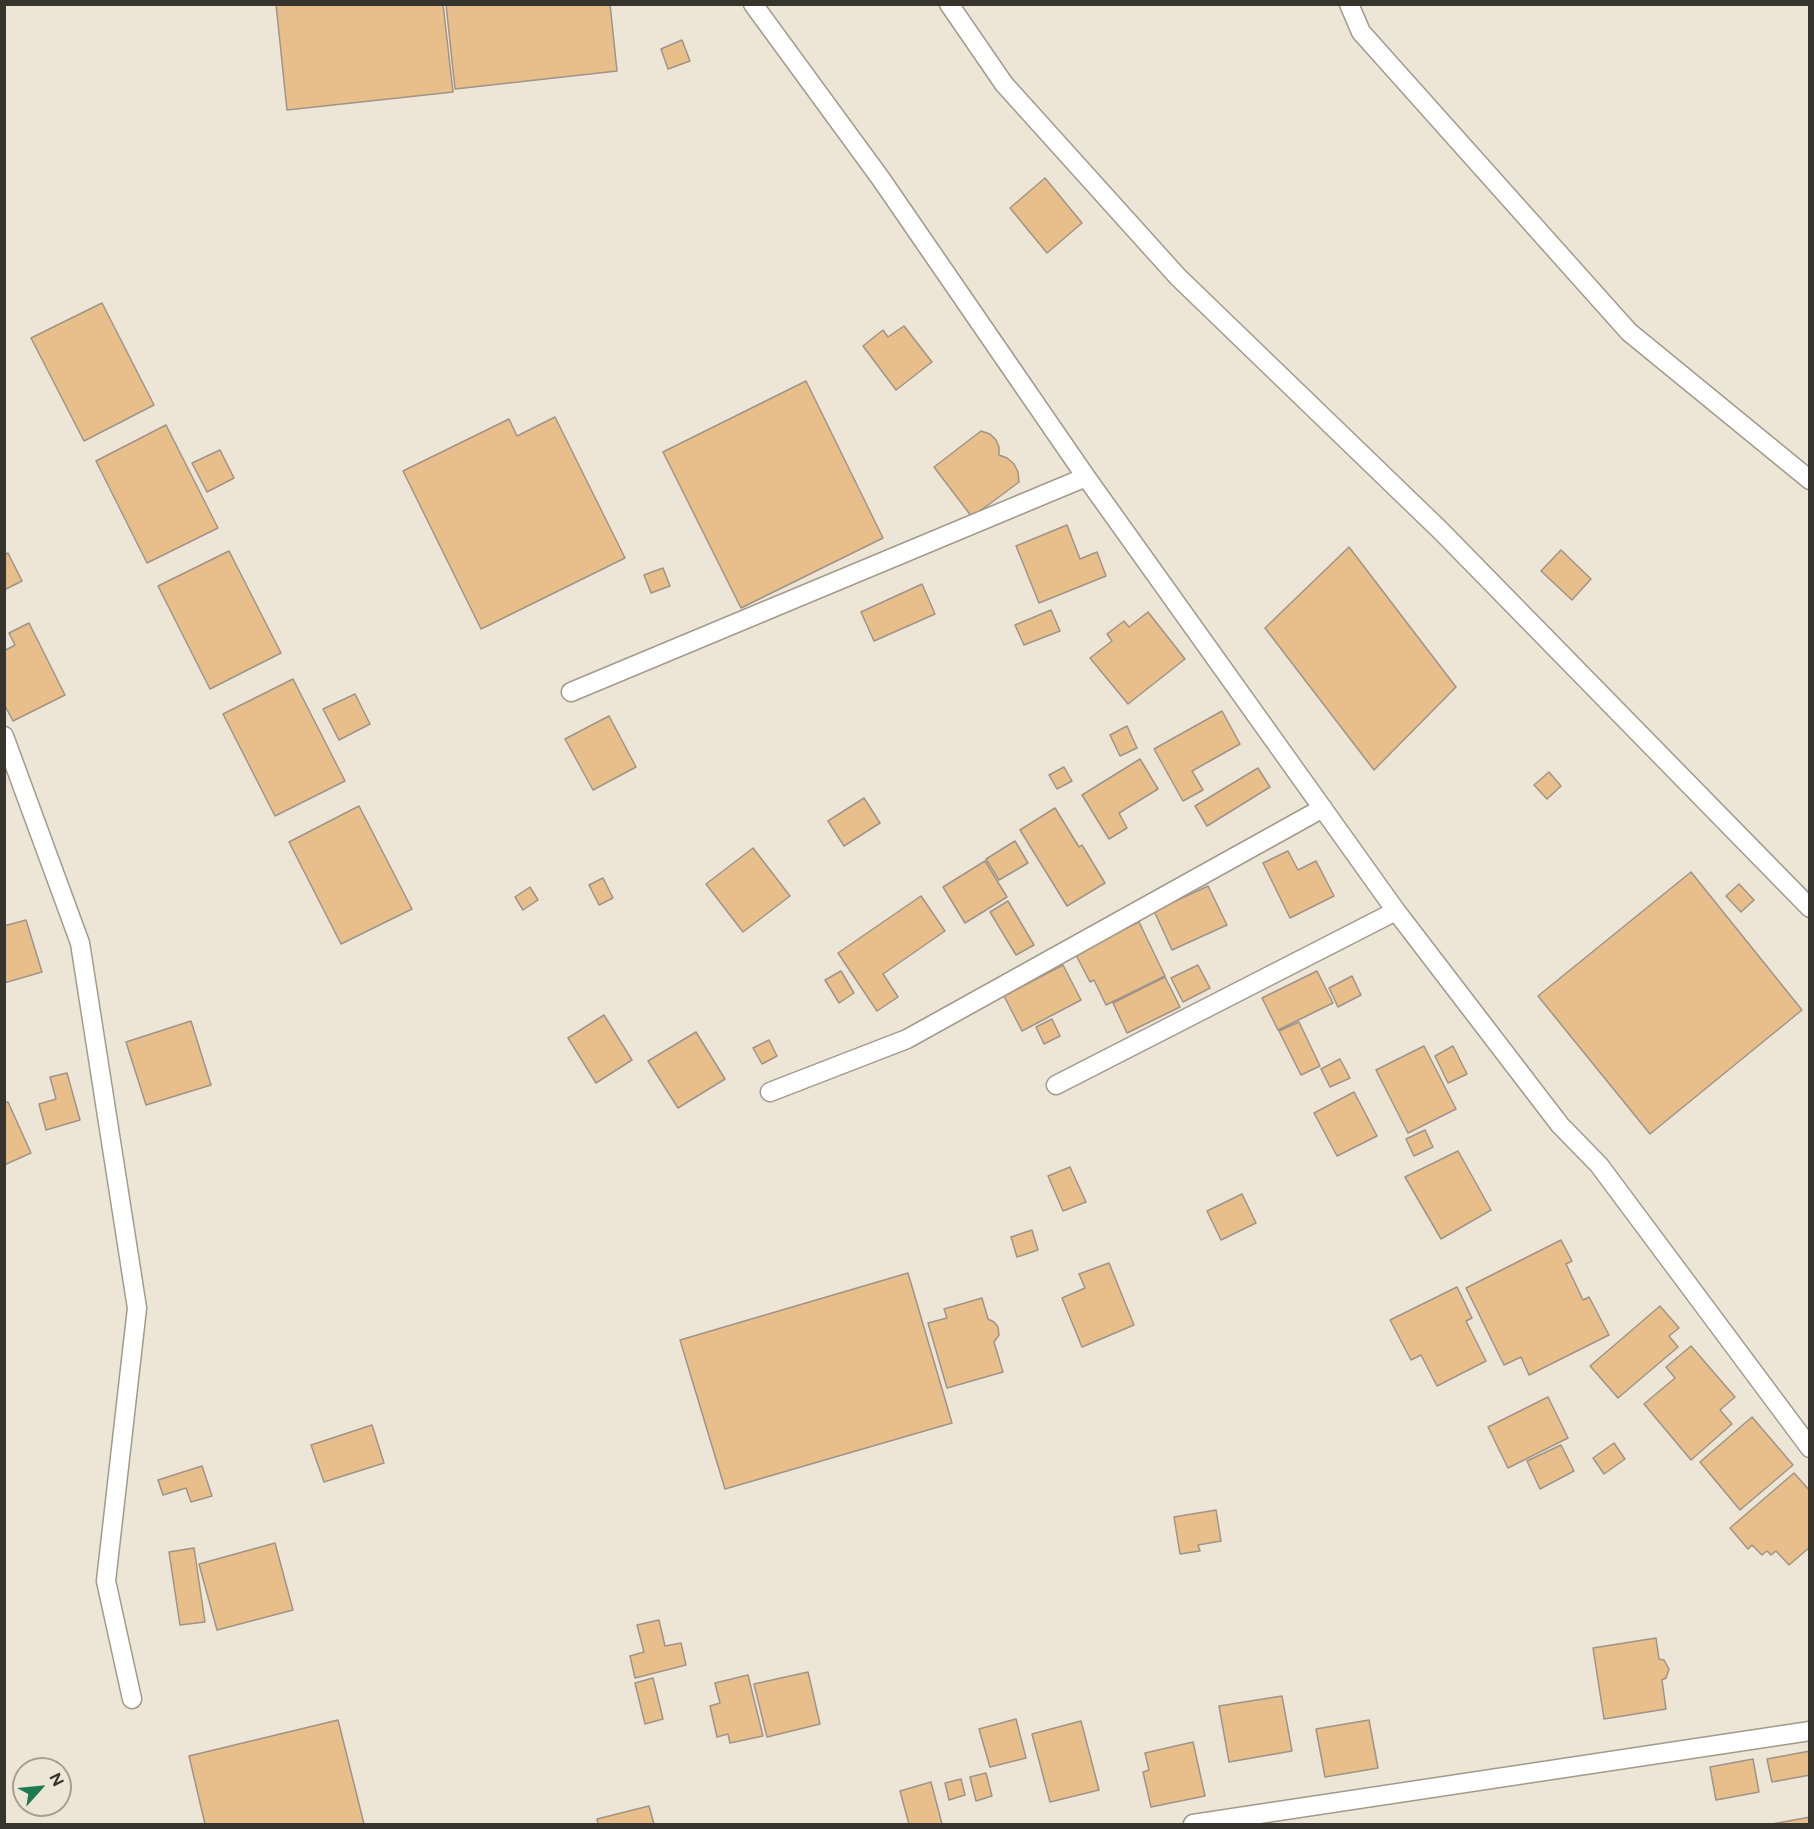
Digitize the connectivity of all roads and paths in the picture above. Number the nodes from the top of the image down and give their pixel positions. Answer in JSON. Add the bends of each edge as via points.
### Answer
{"nodes":[{"id":1,"x":753,"y":4,"type":"edge"},
{"id":2,"x":949,"y":4,"type":"edge"},
{"id":3,"x":1349,"y":4,"type":"edge"},
{"id":4,"x":1086,"y":477,"type":"junction"},
{"id":5,"x":1809,"y":480,"type":"edge"},
{"id":6,"x":571,"y":693,"type":"dead end"},
{"id":7,"x":4,"y":736,"type":"edge"},
{"id":8,"x":1323,"y":807,"type":"junction"},
{"id":9,"x":1809,"y":908,"type":"edge"},
{"id":10,"x":1396,"y":911,"type":"junction"},
{"id":11,"x":1056,"y":1085,"type":"dead end"},
{"id":12,"x":770,"y":1092,"type":"dead end"},
{"id":13,"x":1809,"y":1448,"type":"edge"},
{"id":14,"x":132,"y":1699,"type":"dead end"},
{"id":15,"x":1809,"y":1731,"type":"edge"},
{"id":16,"x":1193,"y":1824,"type":"edge"}],
"edges":[{"from":1,"to":4,"type":"lane","via":[[881,179]]},
{"from":2,"to":9,"type":"lane","via":[[1004,84],[1178,277],[1441,531]]},
{"from":3,"to":5,"type":"lane","via":[[1361,32],[1629,332]]},
{"from":4,"to":6,"type":"lane"},
{"from":4,"to":8,"type":"lane"},
{"from":7,"to":14,"type":"lane","via":[[80,943],[137,1308],[106,1581]]},
{"from":8,"to":10,"type":"lane"},
{"from":8,"to":12,"type":"lane","via":[[907,1039]]},
{"from":10,"to":11,"type":"lane"},
{"from":10,"to":13,"type":"lane","via":[[1560,1125],[1599,1165]]},
{"from":15,"to":16,"type":"lane"}]}
